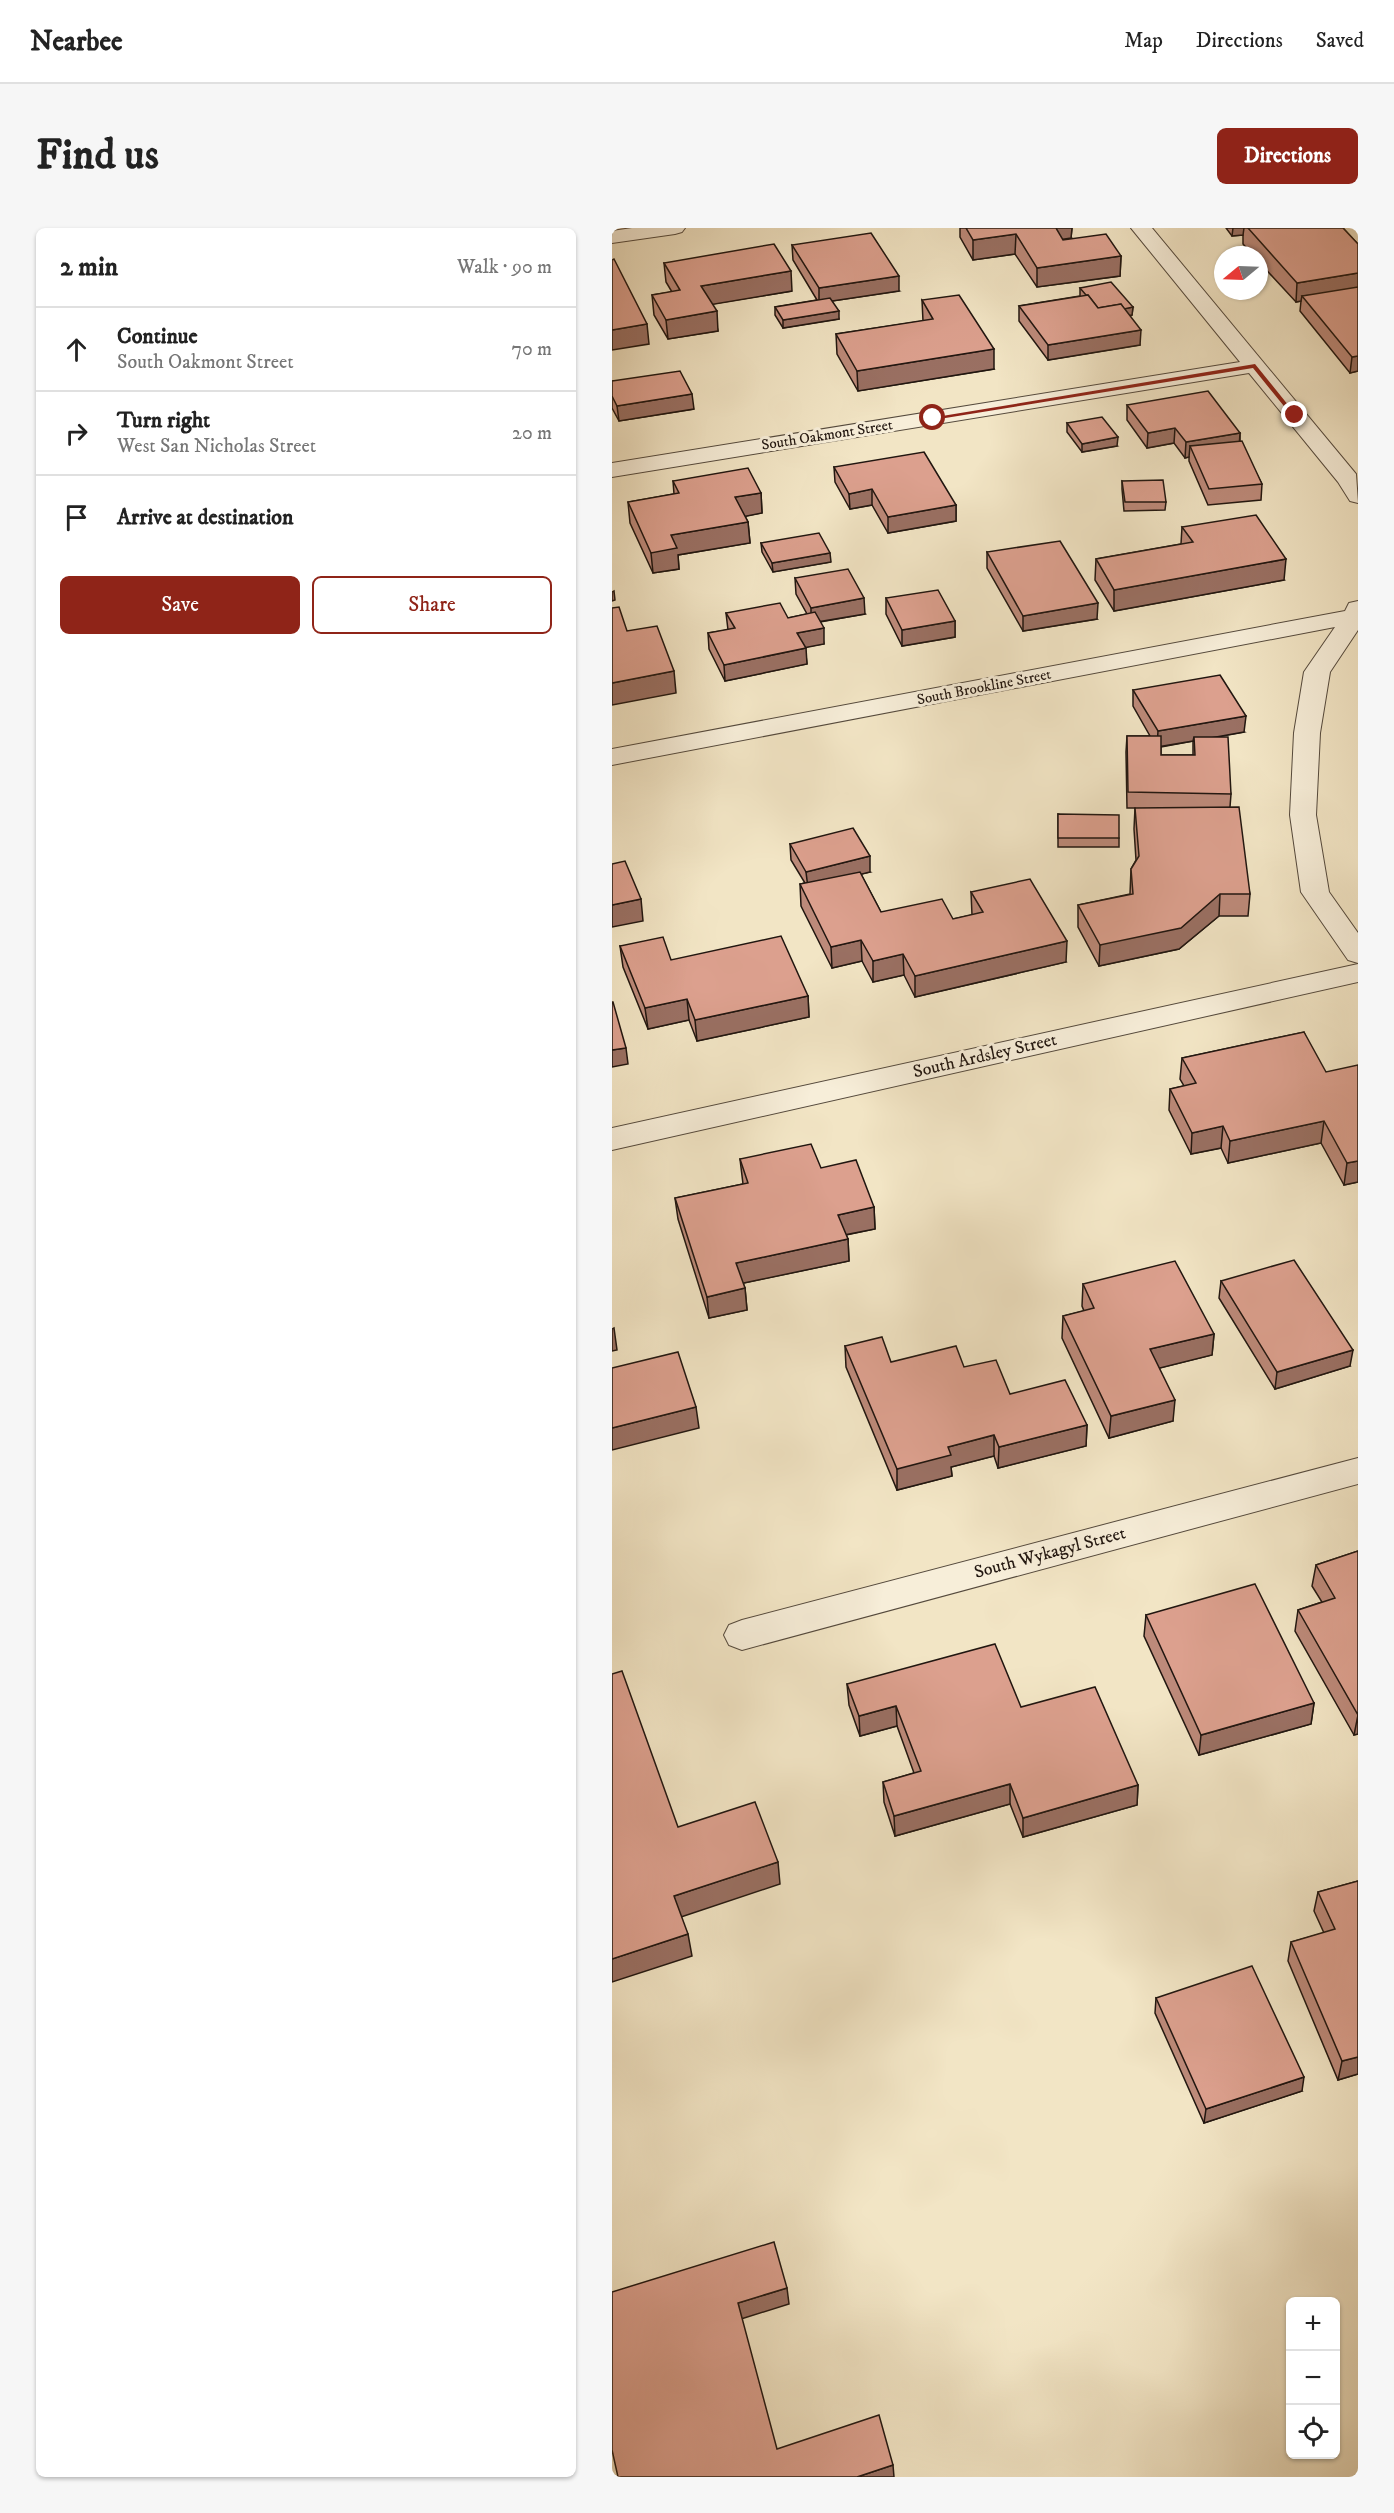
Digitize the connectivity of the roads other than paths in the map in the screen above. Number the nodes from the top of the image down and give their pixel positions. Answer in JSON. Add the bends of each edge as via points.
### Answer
{"nodes":[{"id":1,"x":675,"y":228,"type":"edge"},
{"id":2,"x":1142,"y":228,"type":"edge"},
{"id":3,"x":612,"y":237,"type":"edge"},
{"id":4,"x":1255,"y":366,"type":"junction"},
{"id":5,"x":612,"y":470,"type":"edge"},
{"id":6,"x":1355,"y":484,"type":"edge"},
{"id":7,"x":1357,"y":612,"type":"edge"},
{"id":8,"x":612,"y":757,"type":"edge"},
{"id":9,"x":1358,"y":954,"type":"edge"},
{"id":10,"x":1358,"y":973,"type":"edge"},
{"id":11,"x":612,"y":1139,"type":"edge"},
{"id":12,"x":1358,"y":1471,"type":"edge"},
{"id":13,"x":742,"y":1635,"type":"dead end"}],
"edges":[{"from":1,"to":3,"type":"street"},
{"from":2,"to":4,"type":"street"},
{"from":4,"to":5,"type":"street","name":"South Oakmont Street"},
{"from":4,"to":6,"type":"street"},
{"from":7,"to":8,"type":"street","name":"South Brookline Street"},
{"from":7,"to":9,"type":"street","via":[[1317,672],[1307,733],[1303,815],[1315,892]]},
{"from":10,"to":11,"type":"street","name":"South Ardsley Street"},
{"from":12,"to":13,"type":"street","name":"South Wykagyl Street"}]}
